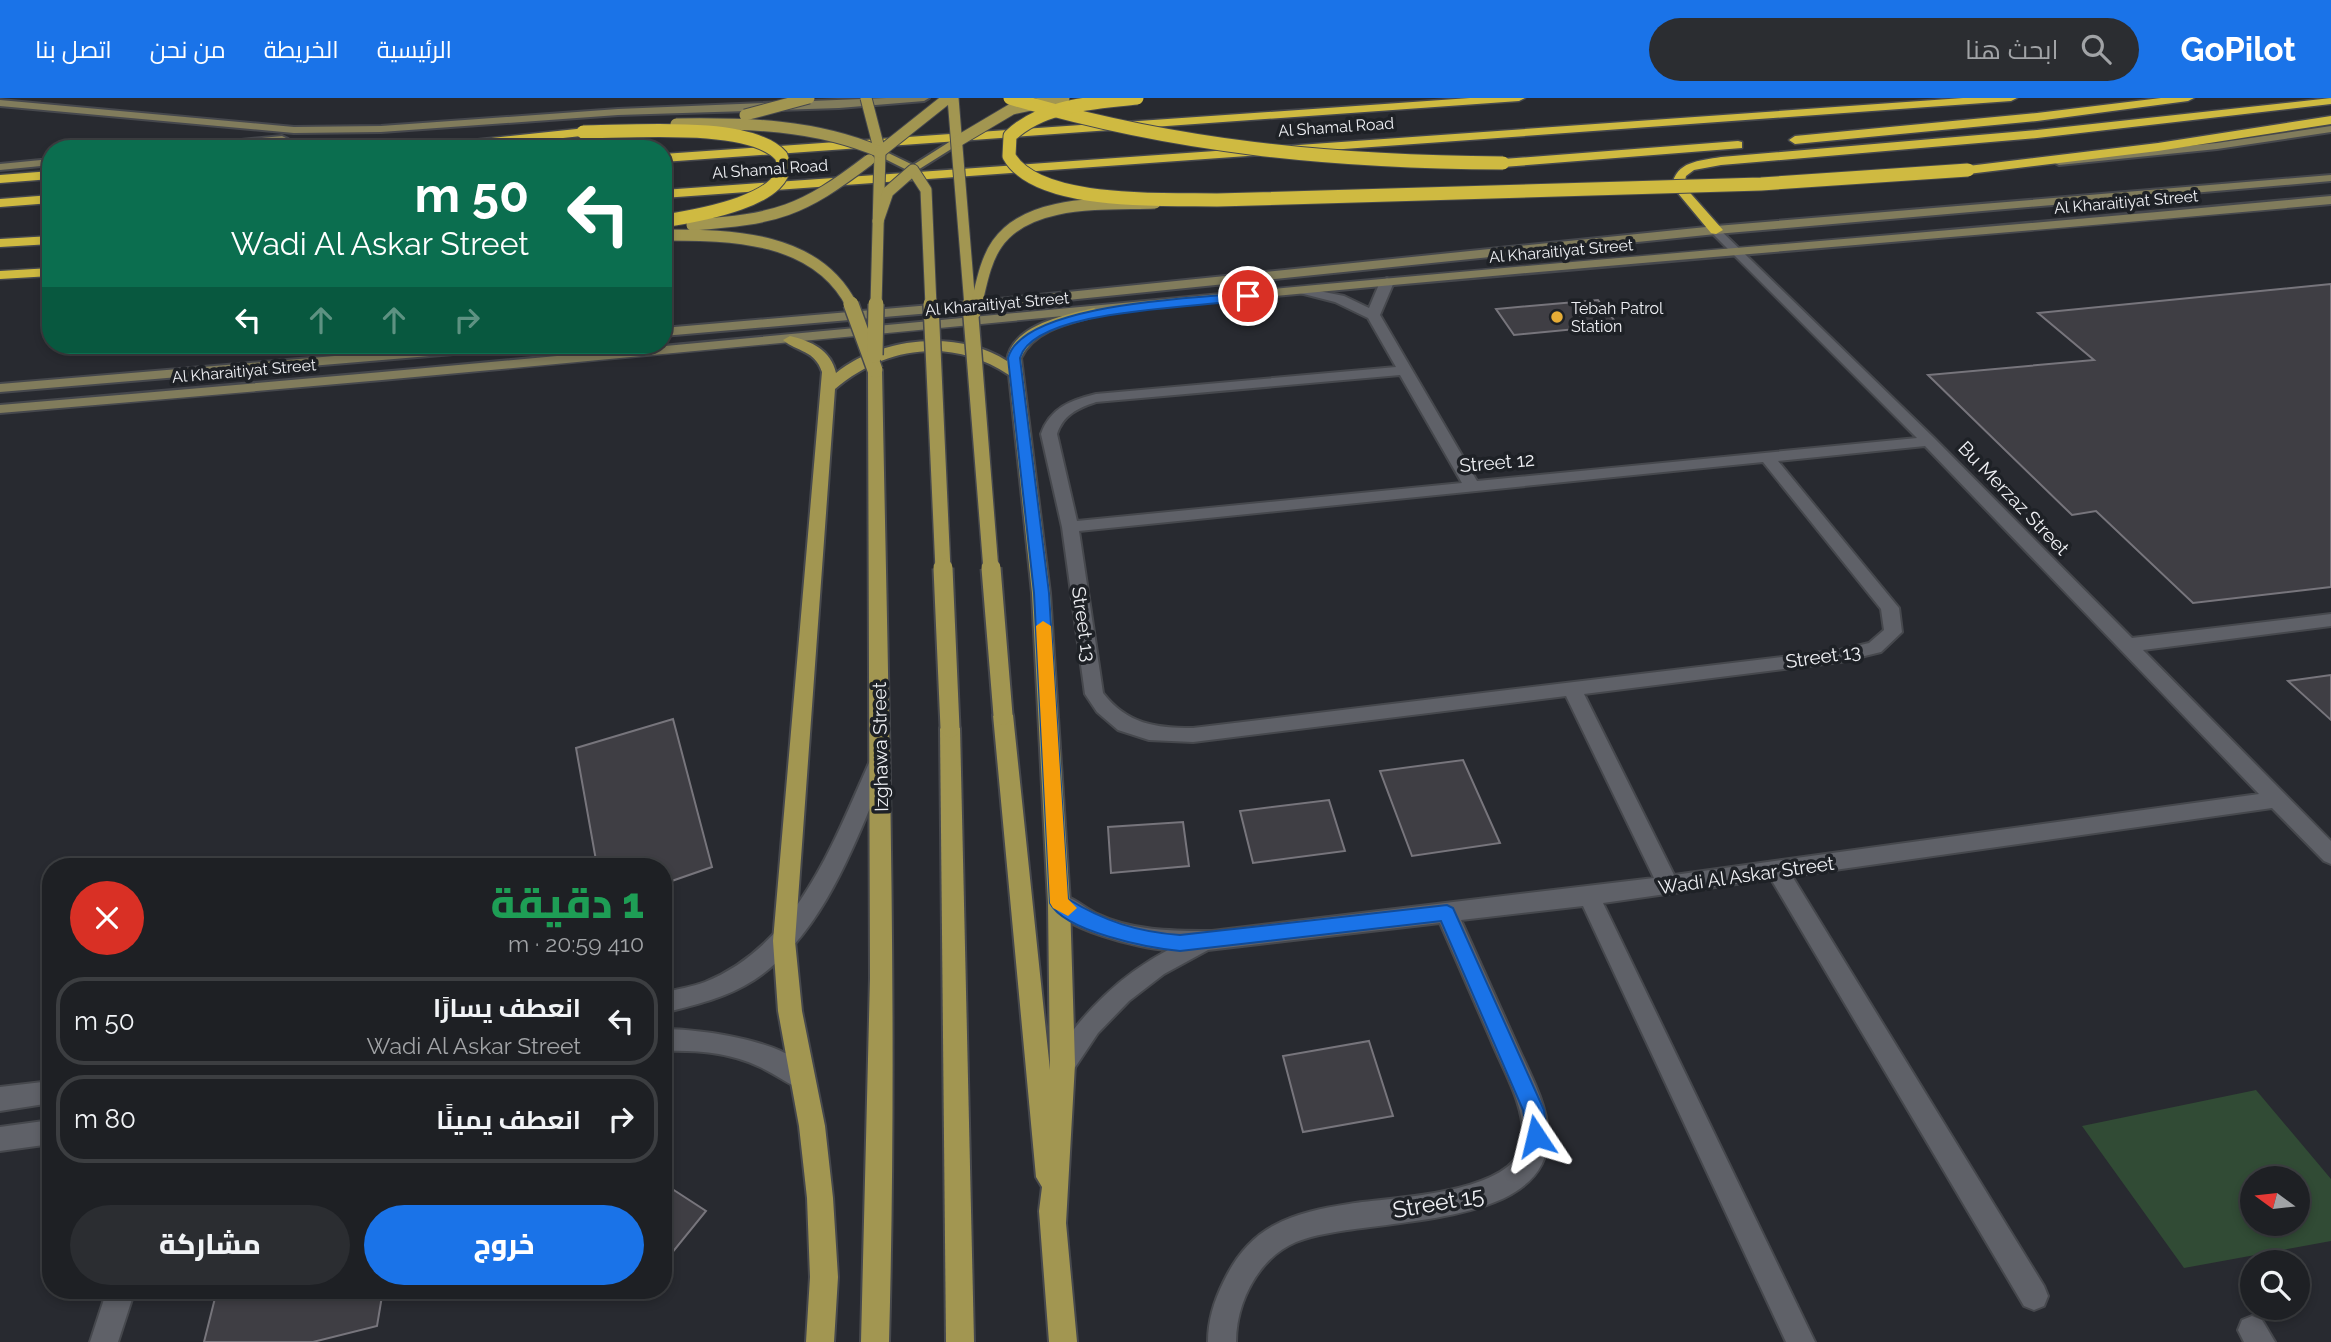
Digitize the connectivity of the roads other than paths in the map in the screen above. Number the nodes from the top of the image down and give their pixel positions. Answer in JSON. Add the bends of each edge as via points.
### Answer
{"nodes":[{"id":1,"x":808,"y":98,"type":"edge"},
{"id":2,"x":866,"y":98,"type":"edge"},
{"id":3,"x":924,"y":98,"type":"edge"},
{"id":4,"x":948,"y":98,"type":"edge"},
{"id":5,"x":953,"y":98,"type":"edge"},
{"id":6,"x":1010,"y":98,"type":"edge"},
{"id":7,"x":1064,"y":98,"type":"edge"},
{"id":8,"x":1137,"y":98,"type":"edge"},
{"id":9,"x":1519,"y":98,"type":"edge"},
{"id":10,"x":2011,"y":98,"type":"edge"},
{"id":11,"x":2189,"y":98,"type":"edge"},
{"id":12,"x":2331,"y":101,"type":"edge"},
{"id":13,"x":0,"y":103,"type":"edge"},
{"id":14,"x":2331,"y":120,"type":"edge"},
{"id":15,"x":676,"y":124,"type":"junction"},
{"id":16,"x":381,"y":129,"type":"junction"},
{"id":17,"x":2331,"y":129,"type":"edge"},
{"id":18,"x":583,"y":132,"type":"junction"},
{"id":19,"x":271,"y":140,"type":"edge"},
{"id":20,"x":520,"y":140,"type":"edge"},
{"id":21,"x":958,"y":141,"type":"junction"},
{"id":22,"x":1781,"y":141,"type":"dead end"},
{"id":23,"x":1754,"y":144,"type":"dead end"},
{"id":24,"x":880,"y":152,"type":"junction"},
{"id":25,"x":672,"y":157,"type":"edge"},
{"id":26,"x":42,"y":163,"type":"edge"},
{"id":27,"x":2029,"y":163,"type":"junction"},
{"id":28,"x":0,"y":167,"type":"edge"},
{"id":29,"x":913,"y":170,"type":"junction"},
{"id":30,"x":42,"y":176,"type":"edge"},
{"id":31,"x":2331,"y":178,"type":"edge"},
{"id":32,"x":0,"y":179,"type":"edge"},
{"id":33,"x":672,"y":193,"type":"edge"},
{"id":34,"x":42,"y":200,"type":"edge"},
{"id":35,"x":1217,"y":200,"type":"junction"},
{"id":36,"x":2331,"y":200,"type":"edge"},
{"id":37,"x":0,"y":203,"type":"edge"},
{"id":38,"x":672,"y":219,"type":"edge"},
{"id":39,"x":878,"y":221,"type":"junction"},
{"id":40,"x":672,"y":226,"type":"edge"},
{"id":41,"x":1716,"y":230,"type":"junction"},
{"id":42,"x":672,"y":235,"type":"edge"},
{"id":43,"x":42,"y":241,"type":"edge"},
{"id":44,"x":0,"y":243,"type":"edge"},
{"id":45,"x":1739,"y":254,"type":"junction"},
{"id":46,"x":42,"y":273,"type":"edge"},
{"id":47,"x":0,"y":275,"type":"edge"},
{"id":48,"x":1387,"y":282,"type":"junction"},
{"id":49,"x":1299,"y":291,"type":"junction"},
{"id":50,"x":1094,"y":312,"type":"junction"},
{"id":51,"x":1373,"y":315,"type":"junction"},
{"id":52,"x":972,"y":318,"type":"junction"},
{"id":53,"x":672,"y":331,"type":"edge"},
{"id":54,"x":790,"y":340,"type":"junction"},
{"id":55,"x":672,"y":350,"type":"edge"},
{"id":56,"x":406,"y":354,"type":"edge"},
{"id":57,"x":630,"y":354,"type":"edge"},
{"id":58,"x":875,"y":370,"type":"junction"},
{"id":59,"x":1405,"y":370,"type":"junction"},
{"id":60,"x":1015,"y":373,"type":"junction"},
{"id":61,"x":828,"y":387,"type":"junction"},
{"id":62,"x":0,"y":388,"type":"edge"},
{"id":63,"x":0,"y":409,"type":"edge"},
{"id":64,"x":1929,"y":442,"type":"junction"},
{"id":65,"x":1768,"y":458,"type":"junction"},
{"id":66,"x":1472,"y":486,"type":"junction"},
{"id":67,"x":1070,"y":527,"type":"junction"},
{"id":68,"x":2331,"y":620,"type":"edge"},
{"id":69,"x":2129,"y":645,"type":"junction"},
{"id":70,"x":1572,"y":689,"type":"junction"},
{"id":71,"x":881,"y":760,"type":"junction"},
{"id":72,"x":2279,"y":799,"type":"junction"},
{"id":73,"x":2331,"y":855,"type":"edge"},
{"id":74,"x":1777,"y":871,"type":"junction"},
{"id":75,"x":1669,"y":886,"type":"junction"},
{"id":76,"x":1589,"y":896,"type":"junction"},
{"id":77,"x":1059,"y":903,"type":"junction"},
{"id":78,"x":1447,"y":913,"type":"junction"},
{"id":79,"x":784,"y":941,"type":"junction"},
{"id":80,"x":1212,"y":941,"type":"junction"},
{"id":81,"x":672,"y":1001,"type":"edge"},
{"id":82,"x":672,"y":1040,"type":"edge"},
{"id":83,"x":1063,"y":1064,"type":"junction"},
{"id":84,"x":803,"y":1079,"type":"junction"},
{"id":85,"x":42,"y":1093,"type":"edge"},
{"id":86,"x":0,"y":1099,"type":"edge"},
{"id":87,"x":42,"y":1133,"type":"edge"},
{"id":88,"x":0,"y":1139,"type":"edge"},
{"id":89,"x":1053,"y":1224,"type":"junction"},
{"id":90,"x":2034,"y":1296,"type":"dead end"},
{"id":91,"x":118,"y":1299,"type":"edge"},
{"id":92,"x":104,"y":1342,"type":"edge"},
{"id":93,"x":820,"y":1342,"type":"edge"},
{"id":94,"x":875,"y":1342,"type":"edge"},
{"id":95,"x":960,"y":1342,"type":"edge"},
{"id":96,"x":1063,"y":1342,"type":"edge"},
{"id":97,"x":1222,"y":1342,"type":"edge"},
{"id":98,"x":1801,"y":1342,"type":"edge"}],
"edges":[{"from":1,"to":15,"type":"main road","bridge":true,"via":[[763,112]]},
{"from":2,"to":24,"type":"main road","name":"Izghawa Street","bridge":true},
{"from":3,"to":16,"type":"main road"},
{"from":4,"to":24,"type":"main road","bridge":true},
{"from":5,"to":21,"type":"main road","bridge":true},
{"from":6,"to":23,"type":"highway","bridge":true,"via":[[1081,120],[1225,148],[1354,160],[1503,163]]},
{"from":7,"to":21,"type":"main road","bridge":true,"via":[[1012,109]]},
{"from":8,"to":35,"type":"highway","bridge":true,"via":[[1038,116],[1011,135],[1010,159],[1038,180],[1076,190]]},
{"from":9,"to":25,"type":"highway","name":"Al Shamal Road"},
{"from":10,"to":33,"type":"highway","name":"Al Shamal Road"},
{"from":11,"to":22,"type":"highway"},
{"from":12,"to":41,"type":"highway","via":[[2037,134],[1721,160],[1690,167],[1680,175],[1678,186]]},
{"from":13,"to":16,"type":"main road","via":[[270,129]]},
{"from":14,"to":27,"type":"highway"},
{"from":15,"to":18,"type":"highway","bridge":true},
{"from":15,"to":24,"type":"main road","bridge":true,"via":[[797,126],[842,136]]},
{"from":16,"to":19,"type":"main road"},
{"from":17,"to":27,"type":"main road","via":[[2167,152]]},
{"from":18,"to":20,"type":"highway"},
{"from":18,"to":38,"type":"highway","bridge":true,"via":[[736,136],[771,146],[782,157],[780,177],[757,195],[718,210]]},
{"from":21,"to":29,"type":"main road"},
{"from":21,"to":52,"type":"main road","bridge":true},
{"from":24,"to":29,"type":"main road"},
{"from":24,"to":39,"type":"main road","name":"Izghawa Street","bridge":true},
{"from":24,"to":40,"type":"main road","bridge":true,"via":[[820,196],[789,211],[742,221]]},
{"from":26,"to":28,"type":"main road"},
{"from":27,"to":35,"type":"highway","bridge":true,"via":[[1748,184]]},
{"from":29,"to":39,"type":"main road","bridge":true,"via":[[888,192]]},
{"from":29,"to":95,"type":"main road","bridge":true,"via":[[926,190],[950,728]]},
{"from":30,"to":32,"type":"highway"},
{"from":31,"to":41,"type":"main road","name":"Al Kharaitiyat Street"},
{"from":34,"to":37,"type":"highway"},
{"from":35,"to":52,"type":"main road","bridge":true,"via":[[1083,208],[1025,221],[998,243]]},
{"from":36,"to":45,"type":"main road","name":"Al Kharaitiyat Street"},
{"from":39,"to":58,"type":"main road","name":"Izghawa Street","bridge":true},
{"from":41,"to":45,"type":"street","name":"Bu Merzaz Street"},
{"from":41,"to":53,"type":"main road","name":"Al Kharaitiyat Street"},
{"from":42,"to":58,"type":"main road","bridge":true,"via":[[760,243],[816,262],[833,276],[850,301]]},
{"from":43,"to":44,"type":"highway"},
{"from":45,"to":48,"type":"main road","name":"Al Kharaitiyat Street"},
{"from":45,"to":64,"type":"street","name":"Bu Merzaz Street"},
{"from":46,"to":47,"type":"highway"},
{"from":48,"to":49,"type":"main road","name":"Al Kharaitiyat Street"},
{"from":48,"to":51,"type":"street"},
{"from":49,"to":50,"type":"main road","name":"Al Kharaitiyat Street"},
{"from":49,"to":51,"type":"street","via":[[1339,299]]},
{"from":50,"to":54,"type":"main road","name":"Al Kharaitiyat Street"},
{"from":50,"to":60,"type":"main road","via":[[1023,341],[1014,358]]},
{"from":51,"to":59,"type":"street"},
{"from":52,"to":89,"type":"main road","bridge":true,"via":[[1003,715]]},
{"from":54,"to":55,"type":"main road","name":"Al Kharaitiyat Street"},
{"from":54,"to":61,"type":"main road","via":[[821,356],[829,372]]},
{"from":56,"to":62,"type":"main road","name":"Al Kharaitiyat Street"},
{"from":57,"to":63,"type":"main road","name":"Al Kharaitiyat Street"},
{"from":58,"to":71,"type":"main road","name":"Izghawa Street"},
{"from":59,"to":66,"type":"street"},
{"from":59,"to":67,"type":"street","name":"Street 13","via":[[1096,398],[1075,405],[1054,421],[1049,434]]},
{"from":60,"to":61,"type":"main road","via":[[975,350],[925,348],[860,363]]},
{"from":60,"to":77,"type":"main road","via":[[1041,593]]},
{"from":61,"to":79,"type":"main road"},
{"from":64,"to":65,"type":"street","name":"Street 12"},
{"from":64,"to":69,"type":"street","name":"Bu Merzaz Street"},
{"from":65,"to":66,"type":"street","name":"Street 12"},
{"from":65,"to":70,"type":"street","name":"Street 13","via":[[1881,594],[1894,624],[1888,639],[1875,648],[1840,656]]},
{"from":66,"to":67,"type":"street","name":"Street 12"},
{"from":67,"to":70,"type":"street","name":"Street 13","via":[[1094,694],[1108,716],[1125,725],[1156,735],[1193,735]]},
{"from":68,"to":69,"type":"street"},
{"from":69,"to":72,"type":"street","name":"Bu Merzaz Street"},
{"from":70,"to":75,"type":"street"},
{"from":71,"to":79,"type":"street","via":[[834,863]]},
{"from":71,"to":94,"type":"main road","name":"Izghawa Street","via":[[881,1213]]},
{"from":72,"to":73,"type":"street","name":"Bu Merzaz Street"},
{"from":72,"to":74,"type":"street","name":"Wadi Al Askar Street"},
{"from":74,"to":75,"type":"street","name":"Wadi Al Askar Street"},
{"from":74,"to":90,"type":"street"},
{"from":75,"to":76,"type":"street","name":"Wadi Al Askar Street"},
{"from":76,"to":78,"type":"street","name":"Wadi Al Askar Street"},
{"from":76,"to":98,"type":"street"},
{"from":77,"to":80,"type":"street","name":"Wadi Al Askar Street","via":[[1089,921],[1148,940]]},
{"from":77,"to":83,"type":"main road"},
{"from":78,"to":80,"type":"street","name":"Wadi Al Askar Street"},
{"from":78,"to":97,"type":"street","name":"Street 15","via":[[1533,1110],[1536,1136],[1532,1157],[1523,1173],[1497,1192],[1335,1219],[1293,1230],[1266,1245],[1246,1267],[1230,1296],[1221,1327]]},
{"from":79,"to":81,"type":"street","via":[[751,972],[730,984]]},
{"from":79,"to":84,"type":"main road","via":[[790,1011]]},
{"from":80,"to":83,"type":"street","name":"Wadi Al Askar Street","via":[[1141,974],[1084,1029]]},
{"from":82,"to":84,"type":"street","via":[[753,1050]]},
{"from":83,"to":89,"type":"main road"},
{"from":84,"to":93,"type":"main road","via":[[820,1198],[824,1277]]},
{"from":85,"to":86,"type":"street"},
{"from":87,"to":88,"type":"street"},
{"from":89,"to":96,"type":"main road"},
{"from":91,"to":92,"type":"street"}]}
